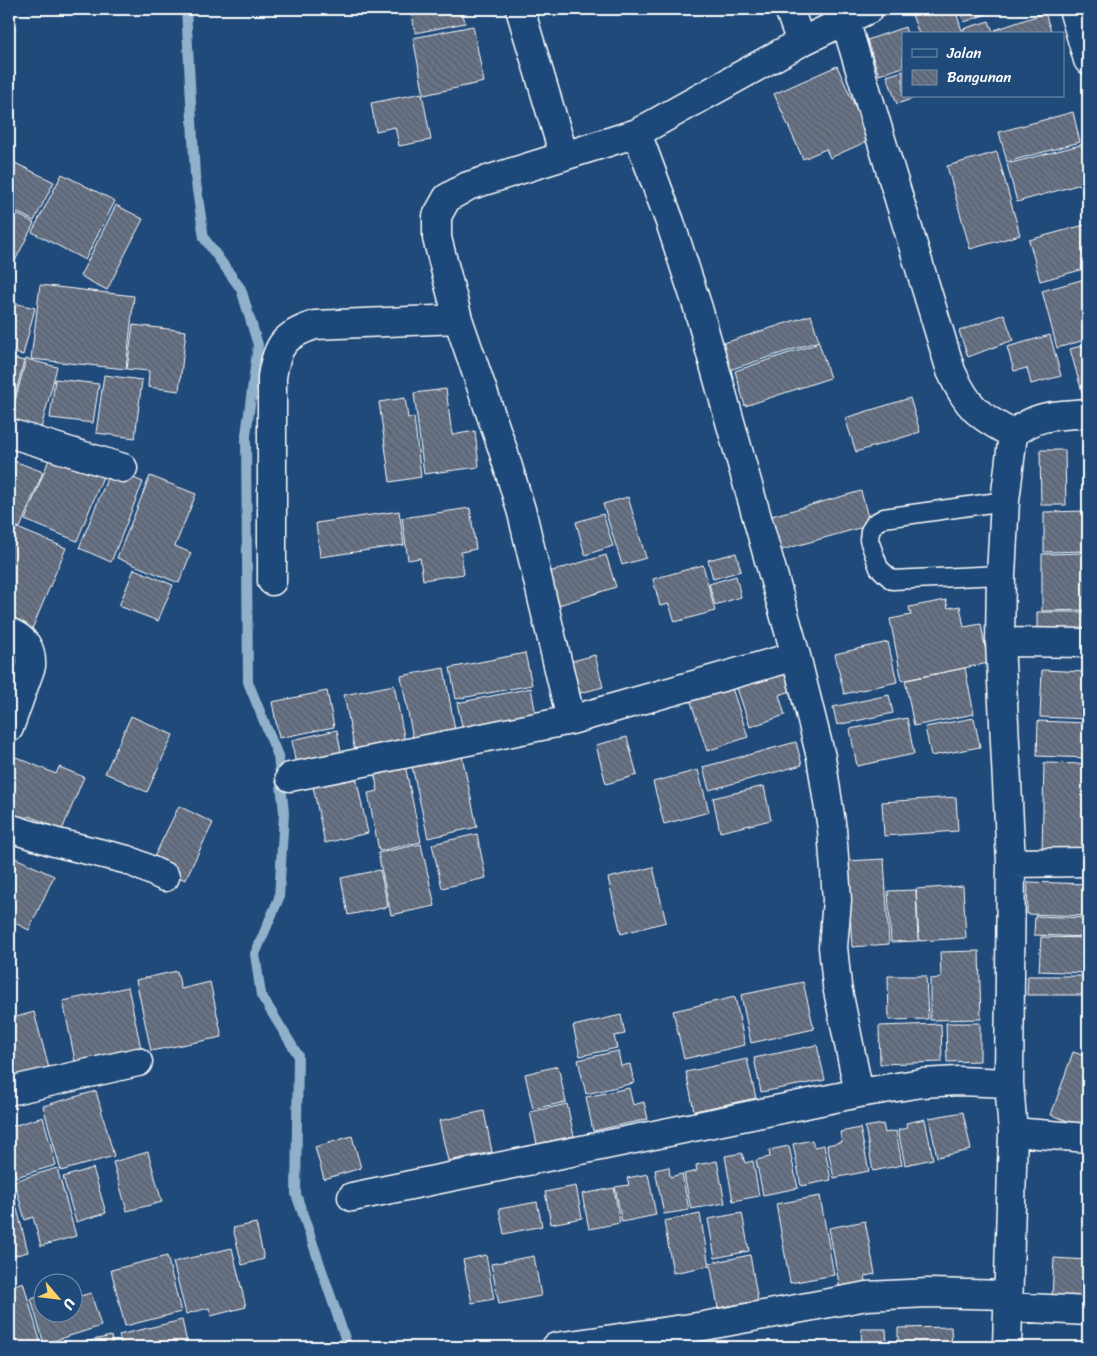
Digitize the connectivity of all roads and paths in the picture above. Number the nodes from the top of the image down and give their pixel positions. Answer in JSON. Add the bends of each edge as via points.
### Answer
{"nodes":[{"id":1,"x":520,"y":9,"type":"edge"},
{"id":2,"x":788,"y":9,"type":"edge"},
{"id":3,"x":1073,"y":9,"type":"edge"},
{"id":4,"x":857,"y":14,"type":"edge"},
{"id":5,"x":801,"y":42,"type":"junction"},
{"id":6,"x":1088,"y":60,"type":"edge"},
{"id":7,"x":637,"y":133,"type":"junction"},
{"id":8,"x":564,"y":156,"type":"junction"},
{"id":9,"x":458,"y":319,"type":"junction"},
{"id":10,"x":1088,"y":413,"type":"edge"},
{"id":11,"x":9,"y":432,"type":"edge"},
{"id":12,"x":1013,"y":434,"type":"junction"},
{"id":13,"x":123,"y":468,"type":"dead end"},
{"id":14,"x":1005,"y":501,"type":"junction"},
{"id":15,"x":1001,"y":575,"type":"junction"},
{"id":16,"x":272,"y":581,"type":"dead end"},
{"id":17,"x":9,"y":632,"type":"edge"},
{"id":18,"x":1000,"y":642,"type":"junction"},
{"id":19,"x":1088,"y":643,"type":"edge"},
{"id":20,"x":796,"y":656,"type":"junction"},
{"id":21,"x":571,"y":720,"type":"junction"},
{"id":22,"x":9,"y":728,"type":"edge"},
{"id":23,"x":290,"y":777,"type":"dead end"},
{"id":24,"x":9,"y":828,"type":"edge"},
{"id":25,"x":1088,"y":862,"type":"edge"},
{"id":26,"x":1011,"y":864,"type":"junction"},
{"id":27,"x":165,"y":877,"type":"dead end"},
{"id":28,"x":138,"y":1062,"type":"dead end"},
{"id":29,"x":1009,"y":1083,"type":"junction"},
{"id":30,"x":9,"y":1091,"type":"edge"},
{"id":31,"x":859,"y":1093,"type":"junction"},
{"id":32,"x":1013,"y":1132,"type":"junction"},
{"id":33,"x":1088,"y":1138,"type":"edge"},
{"id":34,"x":352,"y":1197,"type":"dead end"},
{"id":35,"x":1008,"y":1301,"type":"junction"},
{"id":36,"x":1088,"y":1311,"type":"edge"},
{"id":37,"x":556,"y":1347,"type":"edge"},
{"id":38,"x":1007,"y":1347,"type":"edge"}],
"edges":[{"from":1,"to":8,"type":"street"},
{"from":2,"to":5,"type":"street"},
{"from":3,"to":6,"type":"street"},
{"from":4,"to":5,"type":"street"},
{"from":4,"to":12,"type":"street","via":[[951,371],[971,406],[987,421]]},
{"from":5,"to":7,"type":"street"},
{"from":7,"to":8,"type":"street"},
{"from":7,"to":20,"type":"street","via":[[698,308]]},
{"from":8,"to":9,"type":"street","via":[[468,186],[447,198],[438,216],[437,238]]},
{"from":9,"to":16,"type":"street","via":[[315,325],[299,330],[285,341],[275,356],[272,377]]},
{"from":9,"to":21,"type":"street","via":[[522,514]]},
{"from":10,"to":12,"type":"street","via":[[1027,422]]},
{"from":11,"to":13,"type":"street"},
{"from":12,"to":14,"type":"street"},
{"from":14,"to":15,"type":"street"},
{"from":14,"to":15,"type":"lane","via":[[884,518],[875,523],[869,540],[879,568],[892,580]]},
{"from":15,"to":18,"type":"street"},
{"from":17,"to":22,"type":"street","via":[[27,644],[32,658]]},
{"from":18,"to":19,"type":"street"},
{"from":18,"to":26,"type":"street"},
{"from":20,"to":21,"type":"street"},
{"from":20,"to":31,"type":"street","via":[[821,757],[832,828],[837,900],[833,947],[836,986]]},
{"from":21,"to":23,"type":"street"},
{"from":24,"to":27,"type":"street","via":[[128,860]]},
{"from":25,"to":26,"type":"street"},
{"from":26,"to":29,"type":"street"},
{"from":28,"to":30,"type":"street"},
{"from":29,"to":31,"type":"street","via":[[958,1080]]},
{"from":29,"to":32,"type":"street"},
{"from":31,"to":34,"type":"street"},
{"from":32,"to":33,"type":"street"},
{"from":32,"to":35,"type":"street"},
{"from":35,"to":36,"type":"street"},
{"from":35,"to":37,"type":"street","via":[[928,1292],[867,1296],[704,1326]]},
{"from":35,"to":38,"type":"street"}]}
